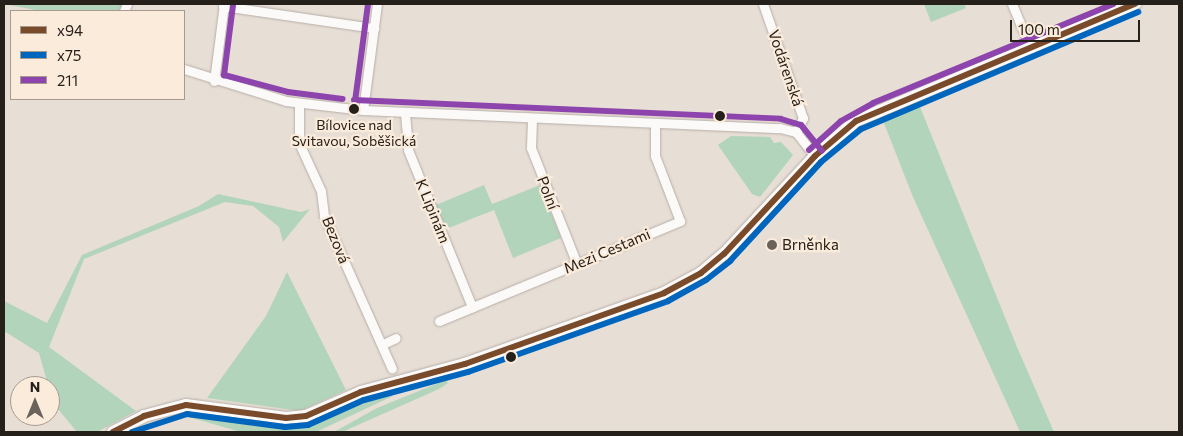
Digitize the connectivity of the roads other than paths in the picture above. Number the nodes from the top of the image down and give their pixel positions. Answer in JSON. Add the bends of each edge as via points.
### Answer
{"nodes":[{"id":1,"x":378,"y":4,"type":"edge"},
{"id":2,"x":763,"y":4,"type":"edge"},
{"id":3,"x":1012,"y":4,"type":"edge"},
{"id":4,"x":1134,"y":4,"type":"edge"},
{"id":5,"x":224,"y":5,"type":"edge"},
{"id":6,"x":374,"y":28,"type":"junction"},
{"id":7,"x":1030,"y":47,"type":"junction"},
{"id":8,"x":185,"y":69,"type":"edge"},
{"id":9,"x":214,"y":81,"type":"junction"},
{"id":10,"x":299,"y":103,"type":"junction"},
{"id":11,"x":364,"y":110,"type":"junction"},
{"id":12,"x":405,"y":113,"type":"junction"},
{"id":13,"x":532,"y":119,"type":"junction"},
{"id":14,"x":655,"y":123,"type":"junction"},
{"id":15,"x":796,"y":132,"type":"junction"},
{"id":16,"x":815,"y":156,"type":"junction"},
{"id":17,"x":577,"y":264,"type":"junction"},
{"id":18,"x":472,"y":307,"type":"junction"},
{"id":19,"x":439,"y":321,"type":"dead end"},
{"id":20,"x":396,"y":338,"type":"dead end"},
{"id":21,"x":383,"y":344,"type":"junction"},
{"id":22,"x":392,"y":369,"type":"dead end"},
{"id":23,"x":113,"y":432,"type":"edge"}],
"edges":[{"from":1,"to":6,"type":"street"},
{"from":2,"to":15,"type":"street","name":"Vodárenská","via":[[803,118]]},
{"from":3,"to":7,"type":"street"},
{"from":4,"to":7,"type":"main road"},
{"from":5,"to":6,"type":"street"},
{"from":5,"to":9,"type":"street"},
{"from":6,"to":11,"type":"street"},
{"from":7,"to":16,"type":"main road","via":[[866,116],[838,134]]},
{"from":8,"to":9,"type":"street"},
{"from":9,"to":10,"type":"street"},
{"from":10,"to":11,"type":"street"},
{"from":10,"to":21,"type":"street","name":"Bezová","via":[[299,143],[321,191],[324,216]]},
{"from":11,"to":12,"type":"street"},
{"from":12,"to":13,"type":"street"},
{"from":12,"to":18,"type":"street","name":"K Lipinám","via":[[408,150]]},
{"from":13,"to":14,"type":"street"},
{"from":13,"to":17,"type":"street","name":"Polní","via":[[531,148]]},
{"from":14,"to":15,"type":"street","via":[[766,127]]},
{"from":14,"to":17,"type":"street","name":"Mezi Cestami","via":[[656,156],[680,221]]},
{"from":15,"to":16,"type":"street"},
{"from":16,"to":23,"type":"main road","via":[[724,254],[701,273],[664,293],[466,364],[361,392],[306,416],[281,417],[194,404],[144,416]]},
{"from":17,"to":18,"type":"street","name":"Mezi Cestami"},
{"from":18,"to":19,"type":"street","name":"Mezi Cestami"},
{"from":20,"to":21,"type":"street"},
{"from":21,"to":22,"type":"street","name":"Bezová"}]}
